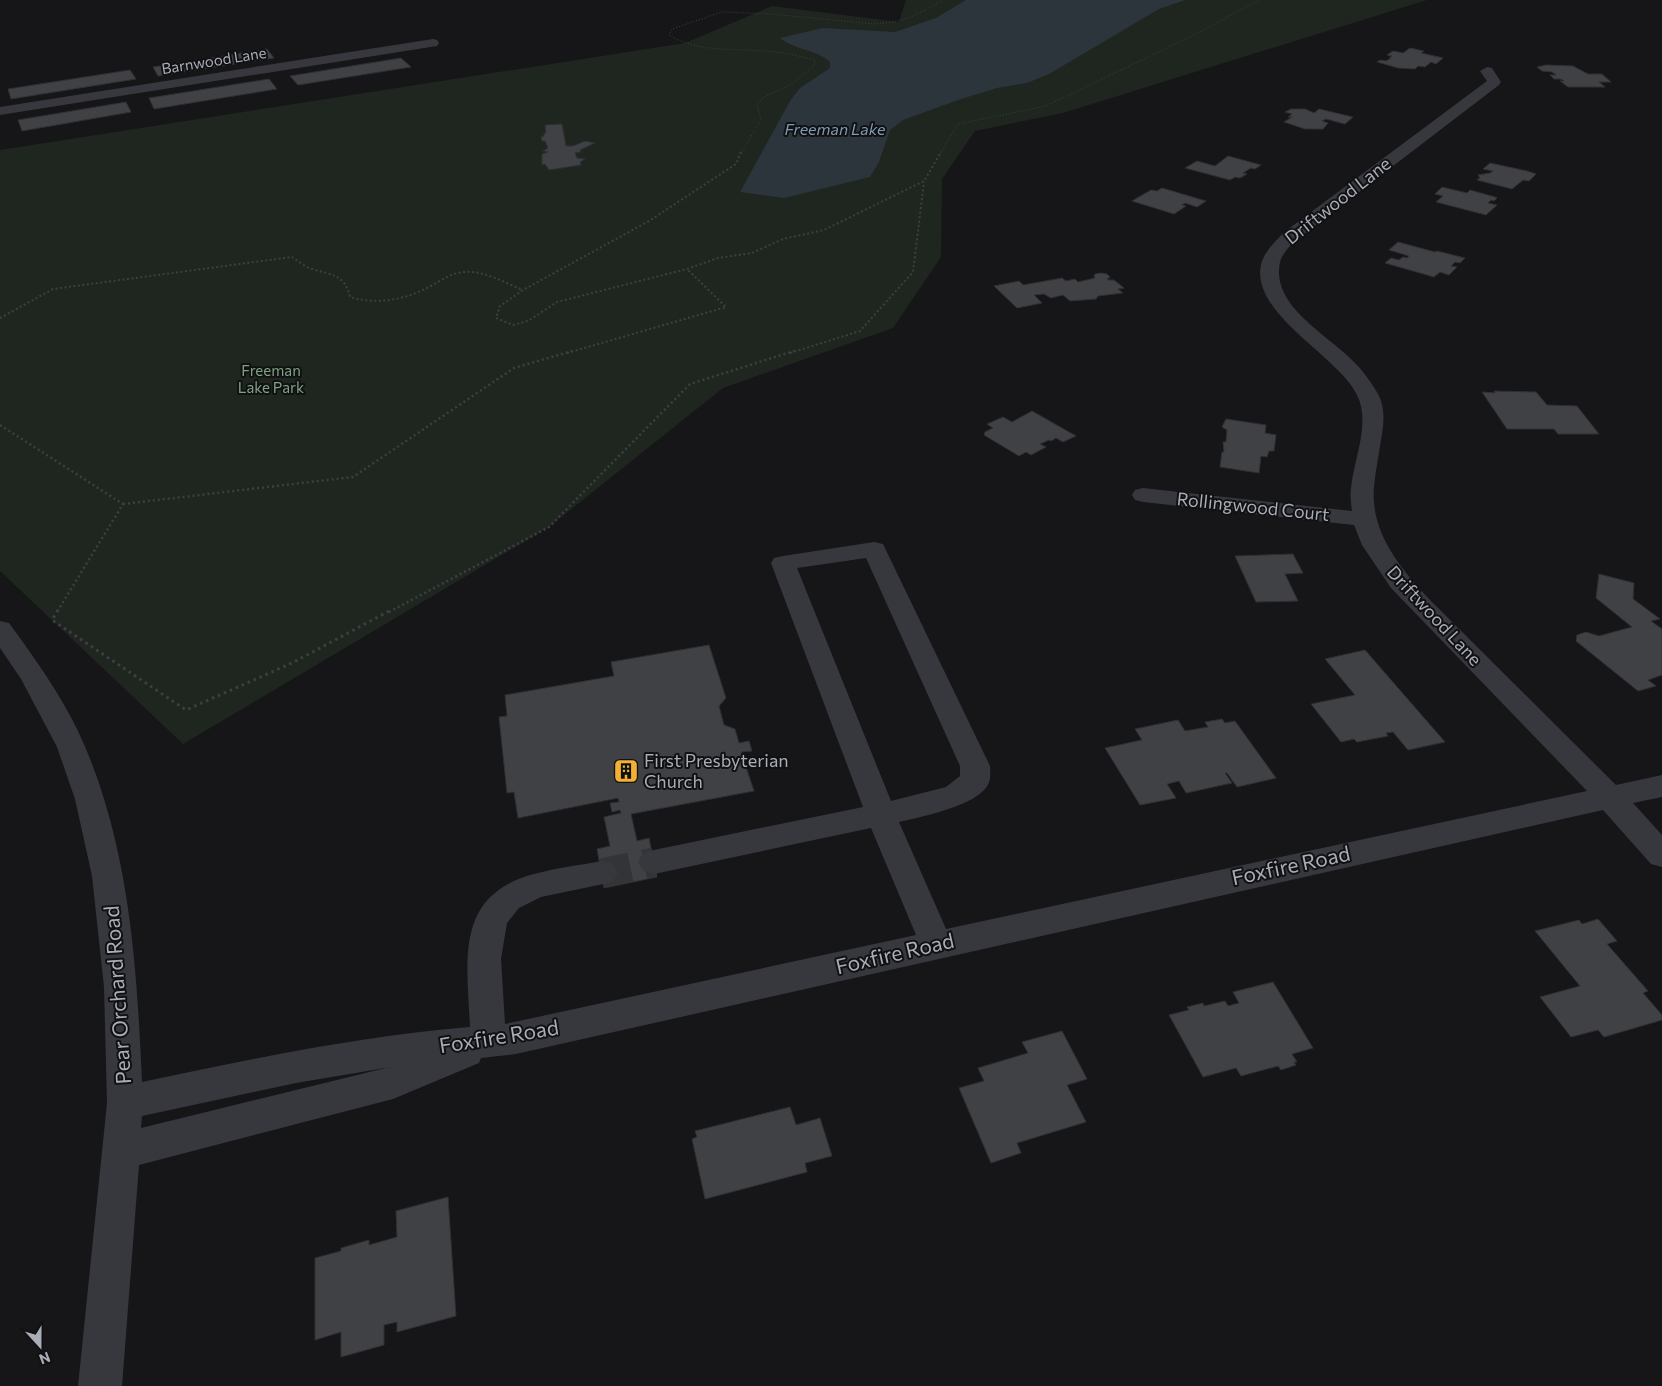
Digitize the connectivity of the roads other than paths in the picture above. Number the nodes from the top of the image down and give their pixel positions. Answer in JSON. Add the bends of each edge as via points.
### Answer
{"nodes":[{"id":1,"x":432,"y":43,"type":"dead end"},
{"id":2,"x":1487,"y":71,"type":"dead end"},
{"id":3,"x":0,"y":111,"type":"edge"},
{"id":4,"x":1143,"y":495,"type":"dead end"},
{"id":5,"x":1364,"y":519,"type":"junction"},
{"id":6,"x":0,"y":629,"type":"edge"},
{"id":7,"x":1662,"y":786,"type":"edge"},
{"id":8,"x":1611,"y":798,"type":"junction"},
{"id":9,"x":881,"y":815,"type":"junction"},
{"id":10,"x":1662,"y":855,"type":"edge"},
{"id":11,"x":654,"y":862,"type":"tunnel mouth"},
{"id":12,"x":602,"y":873,"type":"tunnel mouth"},
{"id":13,"x":936,"y":944,"type":"junction"},
{"id":14,"x":488,"y":1042,"type":"junction"},
{"id":15,"x":126,"y":1103,"type":"junction"},
{"id":16,"x":122,"y":1152,"type":"junction"},
{"id":17,"x":100,"y":1386,"type":"edge"}],
"edges":[{"from":1,"to":3,"type":"street","name":"Barnwood Lane"},
{"from":2,"to":5,"type":"street","name":"Driftwood Lane","via":[[1494,82],[1305,223],[1277,250],[1271,261],[1270,282],[1281,303],[1304,330],[1351,370],[1368,394],[1374,416],[1362,490]]},
{"from":4,"to":5,"type":"street","name":"Rollingwood Court"},
{"from":5,"to":8,"type":"street","name":"Driftwood Lane","via":[[1374,546],[1400,583]]},
{"from":6,"to":15,"type":"street","name":"Pear Orchard Road","via":[[47,700],[71,747],[90,799],[109,885],[121,987]]},
{"from":7,"to":8,"type":"street","name":"Foxfire Road"},
{"from":8,"to":10,"type":"street","name":"Driftwood Lane"},
{"from":8,"to":13,"type":"street","name":"Foxfire Road"},
{"from":9,"to":9,"type":"street","via":[[956,794],[975,781],[975,766],[874,549],[783,563]]},
{"from":9,"to":11,"type":"street"},
{"from":9,"to":13,"type":"street"},
{"from":12,"to":14,"type":"street","via":[[535,886],[508,899],[491,918],[484,959]]},
{"from":13,"to":14,"type":"street","name":"Foxfire Road"},
{"from":14,"to":15,"type":"street","name":"Foxfire Road","via":[[400,1049],[279,1069]]},
{"from":14,"to":16,"type":"street","via":[[393,1082]]},
{"from":15,"to":16,"type":"street","name":"Pear Orchard Road"},
{"from":16,"to":17,"type":"street","name":"Pear Orchard Road"}]}
